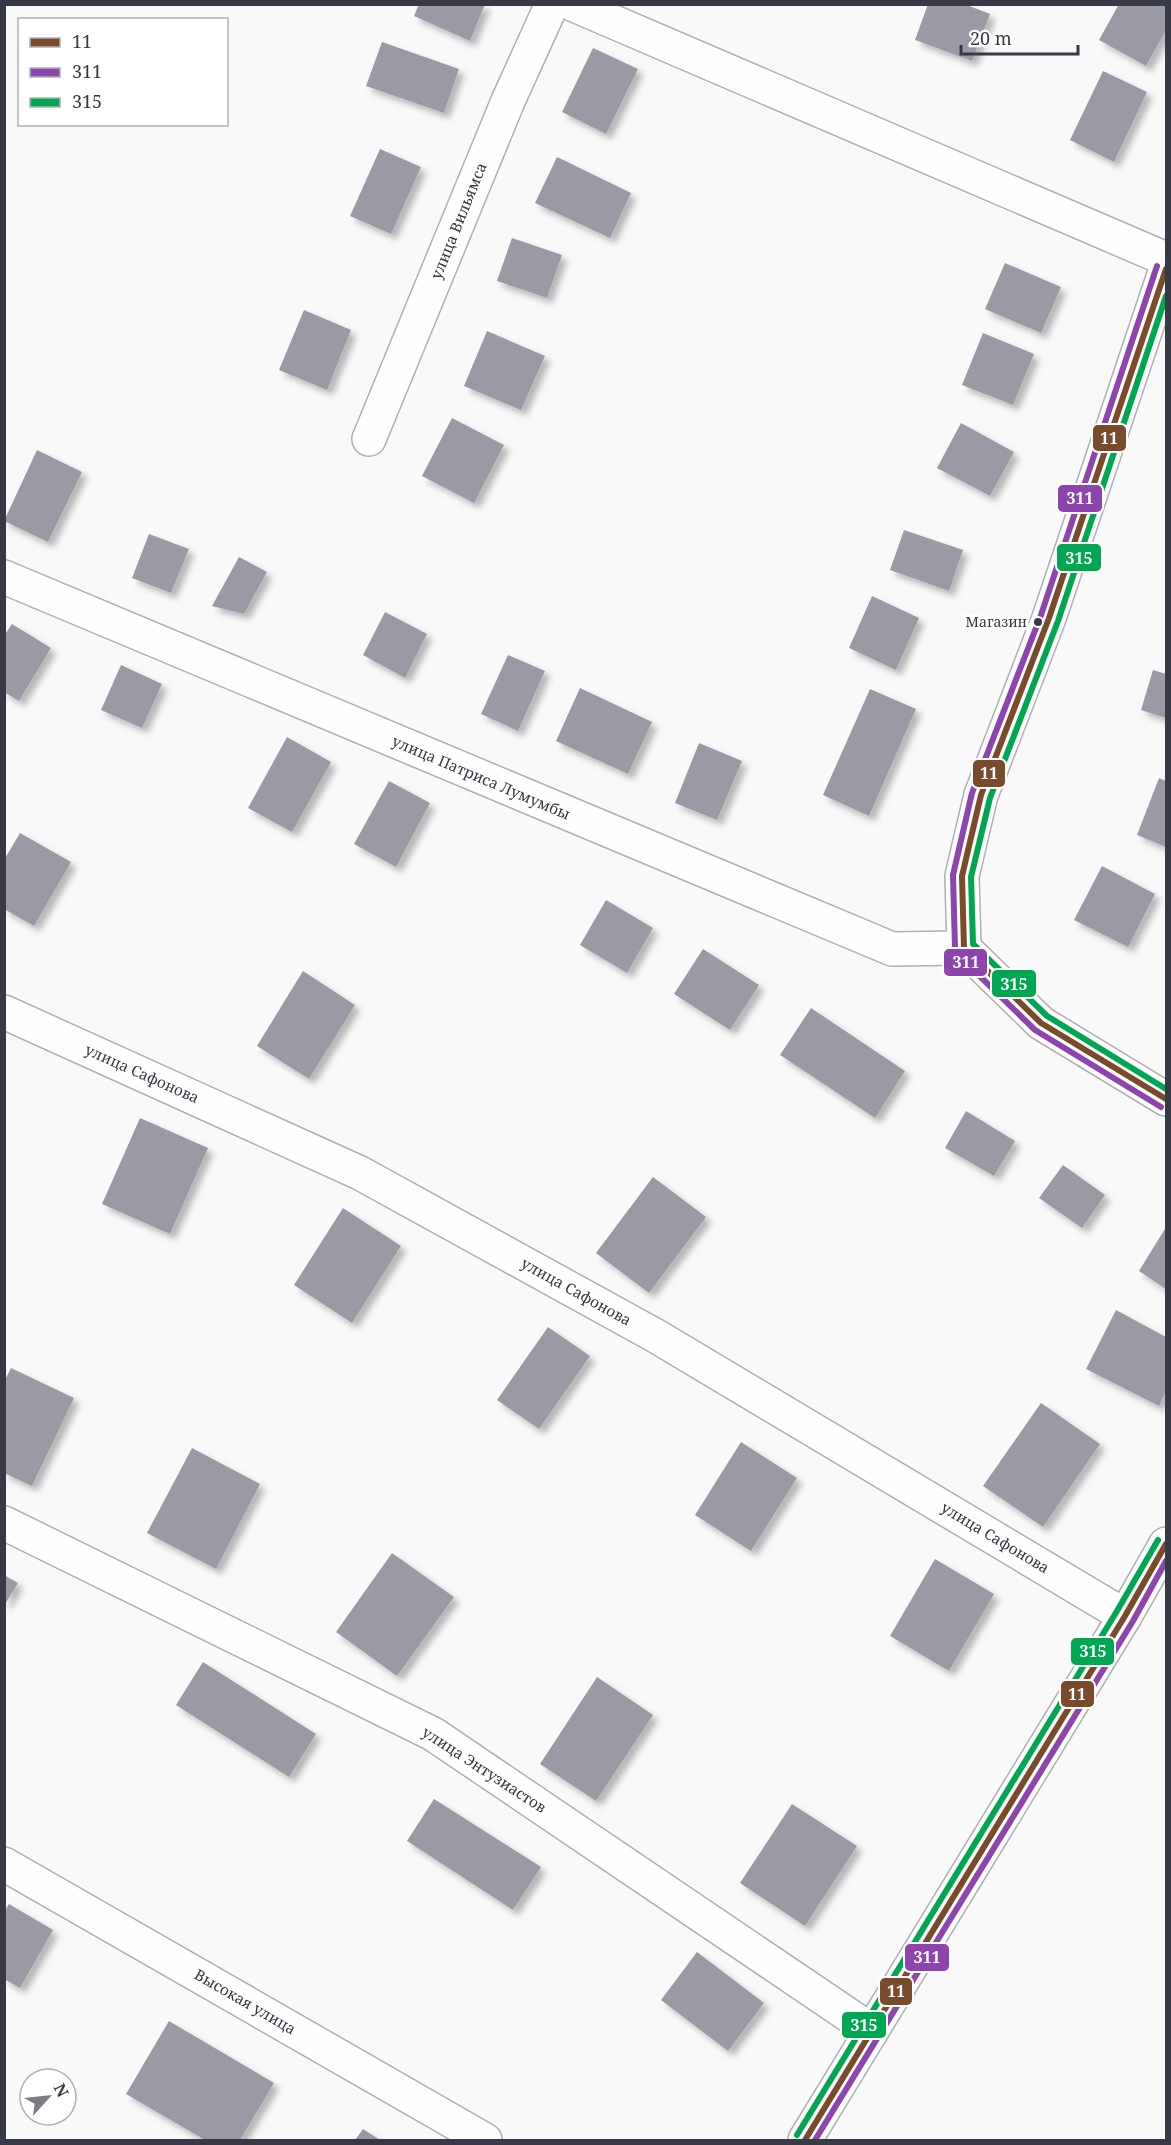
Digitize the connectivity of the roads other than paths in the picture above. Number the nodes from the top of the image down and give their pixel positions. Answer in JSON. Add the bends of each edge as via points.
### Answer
{"nodes":[{"id":1,"x":552,"y":4,"type":"edge"},
{"id":2,"x":572,"y":4,"type":"edge"},
{"id":3,"x":1167,"y":259,"type":"edge"},
{"id":4,"x":1167,"y":269,"type":"edge"},
{"id":5,"x":369,"y":439,"type":"dead end"},
{"id":6,"x":4,"y":577,"type":"edge"},
{"id":7,"x":964,"y":948,"type":"junction"},
{"id":8,"x":4,"y":1011,"type":"edge"},
{"id":9,"x":1167,"y":1099,"type":"edge"},
{"id":10,"x":4,"y":1523,"type":"edge"},
{"id":11,"x":1167,"y":1544,"type":"edge"},
{"id":12,"x":1125,"y":1616,"type":"junction"},
{"id":13,"x":4,"y":1864,"type":"edge"},
{"id":14,"x":872,"y":2031,"type":"junction"},
{"id":15,"x":485,"y":2140,"type":"edge"},
{"id":16,"x":805,"y":2140,"type":"edge"}],
"edges":[{"from":1,"to":5,"type":"street","name":"улица Вильямса","via":[[508,100]]},
{"from":2,"to":3,"type":"street"},
{"from":4,"to":7,"type":"street","via":[[1049,618],[981,795],[962,876]]},
{"from":6,"to":7,"type":"street","name":"улица Патриса Лумумбы","via":[[892,949]]},
{"from":7,"to":9,"type":"street","via":[[1041,1023]]},
{"from":8,"to":12,"type":"street","name":"улица Сафонова","via":[[360,1173],[656,1336]]},
{"from":10,"to":14,"type":"street","name":"улица Энтузиастов","via":[[433,1734]]},
{"from":11,"to":12,"type":"street"},
{"from":12,"to":14,"type":"street"},
{"from":13,"to":15,"type":"street","name":"Высокая улица"},
{"from":14,"to":16,"type":"street"}]}
